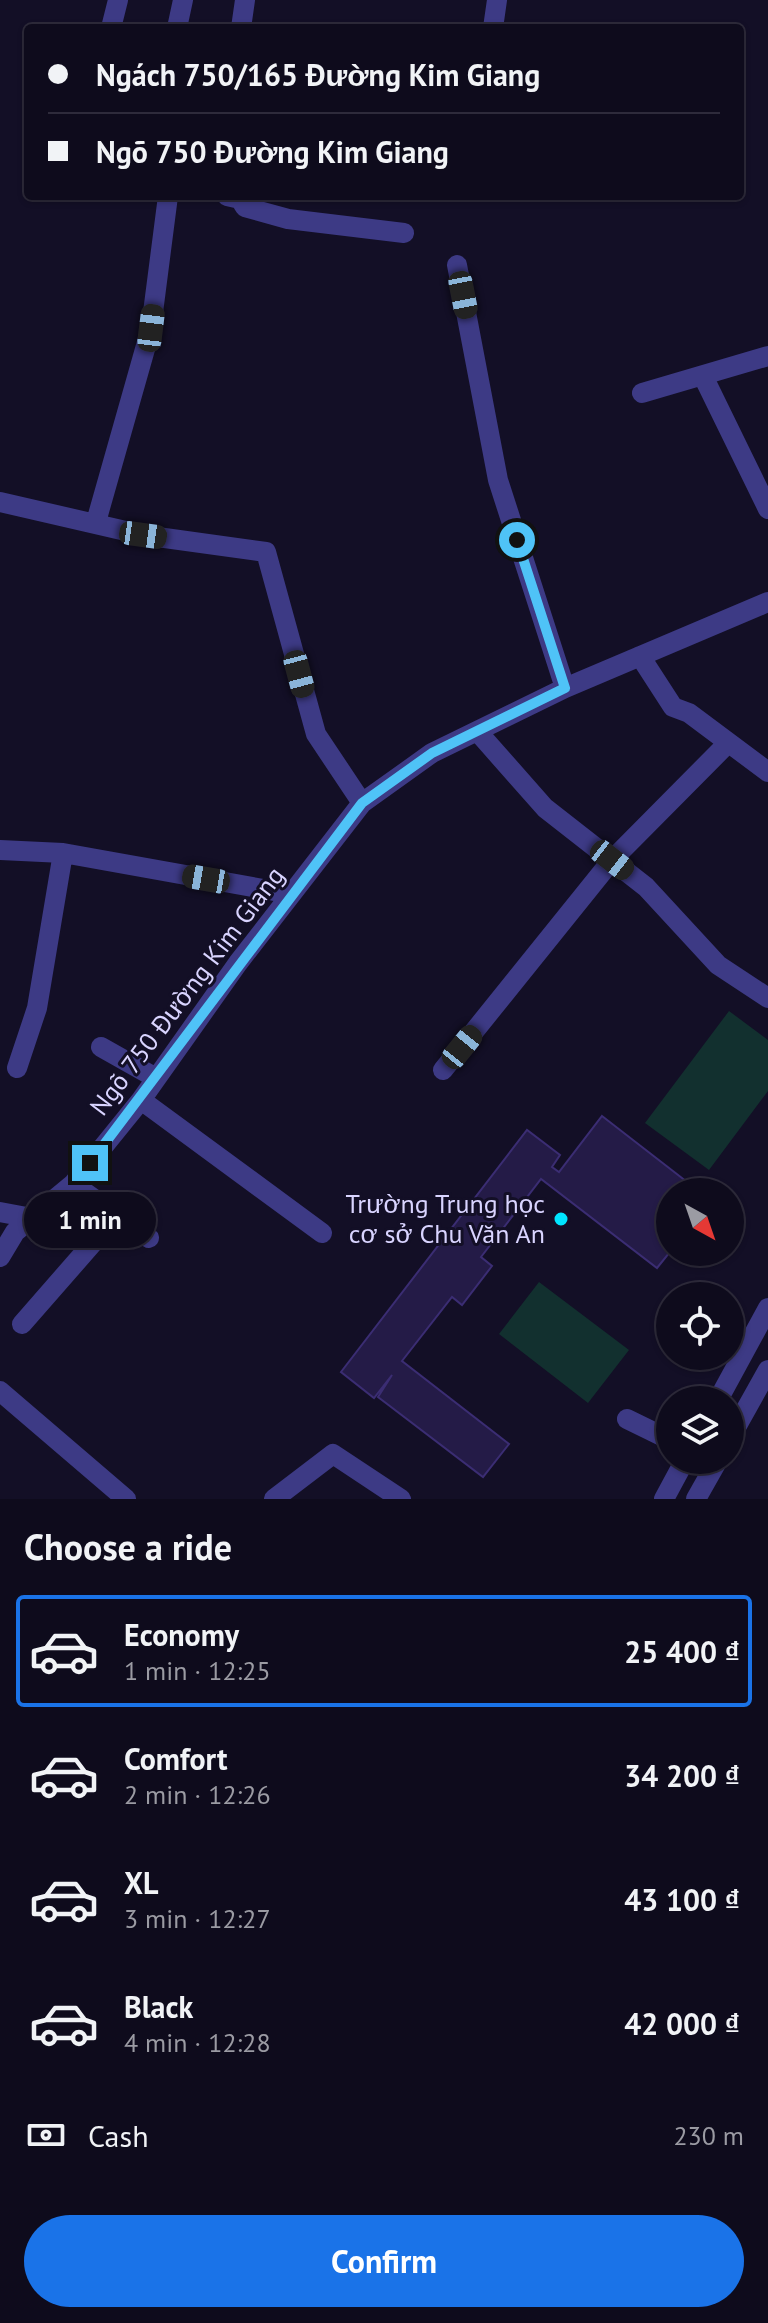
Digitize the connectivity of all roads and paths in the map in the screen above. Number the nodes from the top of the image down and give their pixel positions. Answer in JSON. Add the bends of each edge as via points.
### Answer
{"nodes":[{"id":1,"x":118,"y":0,"type":"edge"},
{"id":2,"x":183,"y":0,"type":"edge"},
{"id":3,"x":245,"y":0,"type":"edge"},
{"id":4,"x":497,"y":0,"type":"edge"},
{"id":5,"x":112,"y":24,"type":"edge"},
{"id":6,"x":178,"y":24,"type":"edge"},
{"id":7,"x":242,"y":24,"type":"edge"},
{"id":8,"x":494,"y":24,"type":"edge"},
{"id":9,"x":167,"y":200,"type":"edge"},
{"id":10,"x":241,"y":200,"type":"edge"},
{"id":11,"x":404,"y":233,"type":"dead end"},
{"id":12,"x":457,"y":265,"type":"dead end"},
{"id":13,"x":768,"y":356,"type":"edge"},
{"id":14,"x":703,"y":376,"type":"junction"},
{"id":15,"x":642,"y":393,"type":"dead end"},
{"id":16,"x":0,"y":502,"type":"edge"},
{"id":17,"x":768,"y":509,"type":"edge"},
{"id":18,"x":96,"y":522,"type":"junction"},
{"id":19,"x":768,"y":602,"type":"edge"},
{"id":20,"x":640,"y":656,"type":"junction"},
{"id":21,"x":565,"y":688,"type":"junction"},
{"id":22,"x":477,"y":731,"type":"junction"},
{"id":23,"x":728,"y":743,"type":"junction"},
{"id":24,"x":768,"y":772,"type":"edge"},
{"id":25,"x":362,"y":803,"type":"junction"},
{"id":26,"x":0,"y":850,"type":"edge"},
{"id":27,"x":63,"y":853,"type":"junction"},
{"id":28,"x":612,"y":860,"type":"junction"},
{"id":29,"x":291,"y":894,"type":"junction"},
{"id":30,"x":768,"y":998,"type":"edge"},
{"id":31,"x":101,"y":1047,"type":"dead end"},
{"id":32,"x":17,"y":1068,"type":"dead end"},
{"id":33,"x":443,"y":1070,"type":"dead end"},
{"id":34,"x":156,"y":1078,"type":"junction"},
{"id":35,"x":141,"y":1100,"type":"junction"},
{"id":36,"x":73,"y":1184,"type":"junction"},
{"id":37,"x":0,"y":1212,"type":"edge"},
{"id":38,"x":119,"y":1213,"type":"junction"},
{"id":39,"x":32,"y":1218,"type":"junction"},
{"id":40,"x":322,"y":1233,"type":"dead end"},
{"id":41,"x":149,"y":1238,"type":"dead end"},
{"id":42,"x":0,"y":1257,"type":"edge"},
{"id":43,"x":768,"y":1308,"type":"edge"},
{"id":44,"x":22,"y":1324,"type":"dead end"},
{"id":45,"x":768,"y":1370,"type":"edge"},
{"id":46,"x":726,"y":1386,"type":"edge"},
{"id":47,"x":0,"y":1391,"type":"edge"},
{"id":48,"x":744,"y":1413,"type":"edge"},
{"id":49,"x":627,"y":1419,"type":"dead end"},
{"id":50,"x":656,"y":1433,"type":"edge"},
{"id":51,"x":677,"y":1474,"type":"edge"},
{"id":52,"x":710,"y":1474,"type":"edge"},
{"id":53,"x":126,"y":1499,"type":"edge"},
{"id":54,"x":274,"y":1499,"type":"edge"},
{"id":55,"x":401,"y":1499,"type":"edge"},
{"id":56,"x":664,"y":1499,"type":"edge"},
{"id":57,"x":696,"y":1499,"type":"edge"}],
"edges":[{"from":1,"to":5,"type":"street"},
{"from":2,"to":6,"type":"street"},
{"from":3,"to":7,"type":"street"},
{"from":4,"to":8,"type":"street"},
{"from":9,"to":18,"type":"street","via":[[151,328]]},
{"from":10,"to":11,"type":"street","via":[[245,207],[288,219]]},
{"from":12,"to":21,"type":"street","via":[[498,480]]},
{"from":13,"to":14,"type":"street"},
{"from":14,"to":15,"type":"street"},
{"from":14,"to":17,"type":"street"},
{"from":16,"to":18,"type":"street"},
{"from":18,"to":25,"type":"street","via":[[143,535],[266,552],[316,734]]},
{"from":19,"to":20,"type":"street","name":"Ngõ 750 Đường Kim Giang"},
{"from":20,"to":21,"type":"street","name":"Ngõ 750 Đường Kim Giang"},
{"from":20,"to":23,"type":"street","via":[[673,707]]},
{"from":21,"to":22,"type":"street","name":"Ngõ 750 Đường Kim Giang"},
{"from":22,"to":25,"type":"street","name":"Ngõ 750 Đường Kim Giang","via":[[432,753]]},
{"from":22,"to":28,"type":"street","via":[[545,808]]},
{"from":23,"to":24,"type":"street"},
{"from":23,"to":28,"type":"street"},
{"from":25,"to":29,"type":"street","name":"Ngõ 750 Đường Kim Giang"},
{"from":26,"to":27,"type":"street"},
{"from":27,"to":29,"type":"street"},
{"from":27,"to":32,"type":"street","via":[[37,1008]]},
{"from":28,"to":30,"type":"street","via":[[646,887],[718,965]]},
{"from":28,"to":33,"type":"street"},
{"from":29,"to":34,"type":"street","name":"Ngõ 750 Đường Kim Giang"},
{"from":31,"to":34,"type":"street"},
{"from":34,"to":35,"type":"street","name":"Ngõ 750 Đường Kim Giang"},
{"from":35,"to":36,"type":"street","name":"Ngõ 750 Đường Kim Giang"},
{"from":35,"to":40,"type":"street"},
{"from":36,"to":38,"type":"street"},
{"from":36,"to":39,"type":"street","name":"Ngõ 750 Đường Kim Giang"},
{"from":37,"to":39,"type":"street"},
{"from":38,"to":41,"type":"street"},
{"from":38,"to":44,"type":"street"},
{"from":39,"to":42,"type":"street","name":"Ngõ 750 Đường Kim Giang","via":[[15,1232]]},
{"from":43,"to":46,"type":"street"},
{"from":45,"to":48,"type":"street"},
{"from":47,"to":53,"type":"street"},
{"from":49,"to":50,"type":"street"},
{"from":51,"to":56,"type":"street"},
{"from":52,"to":57,"type":"street"},
{"from":54,"to":55,"type":"street","via":[[333,1454]]}]}
